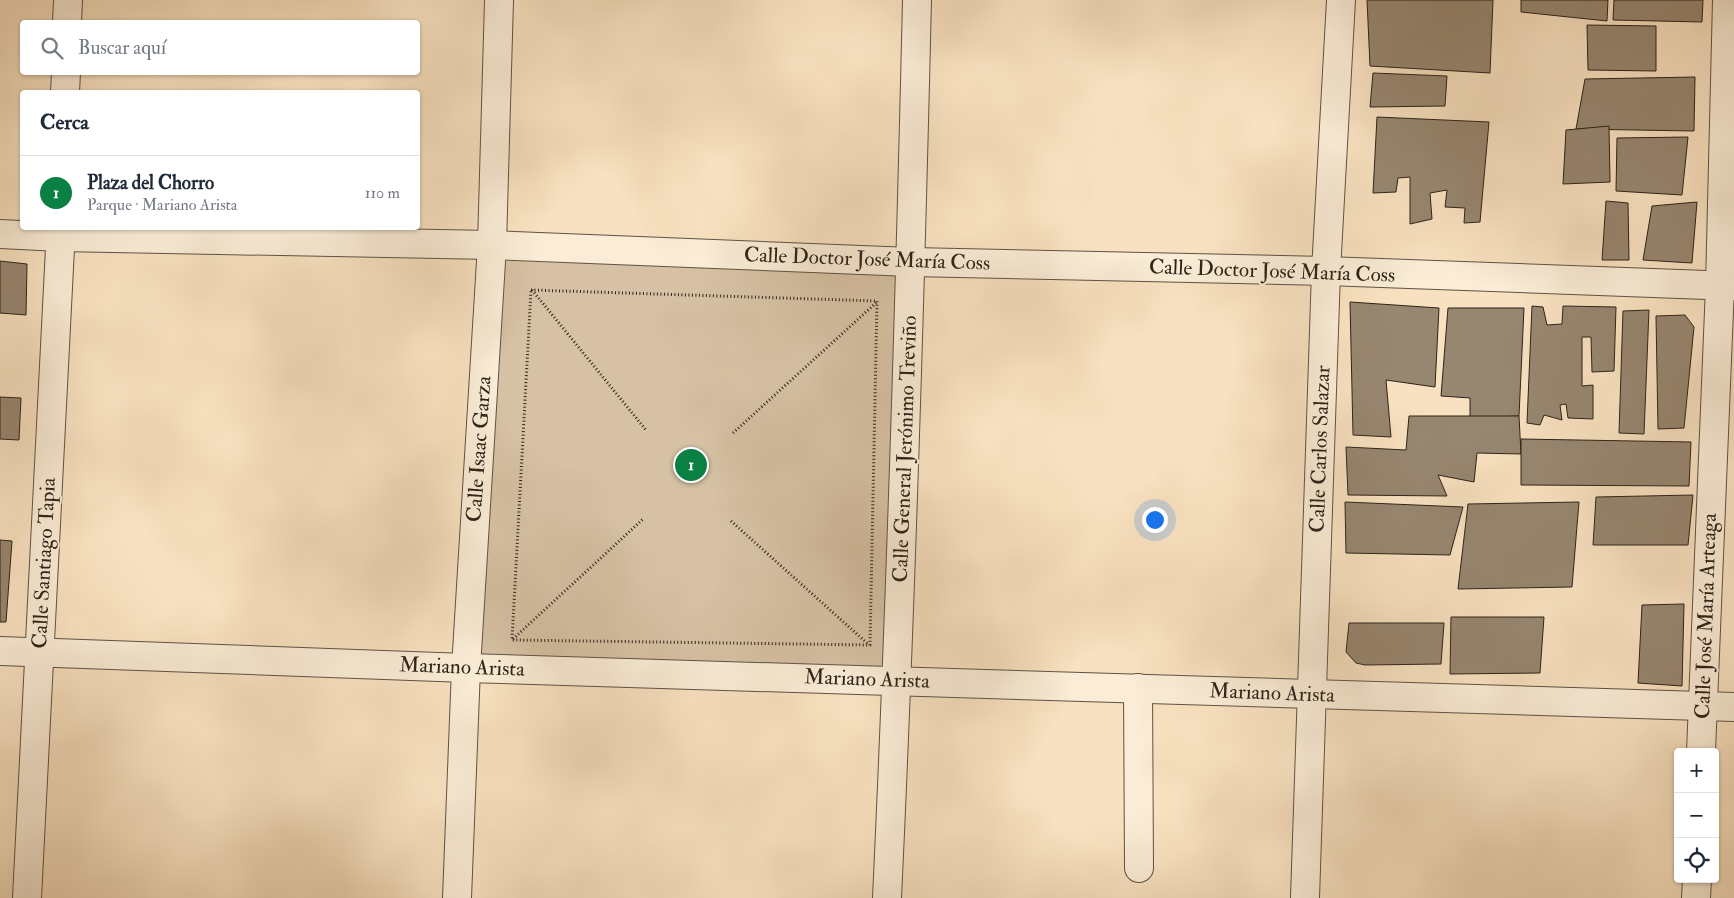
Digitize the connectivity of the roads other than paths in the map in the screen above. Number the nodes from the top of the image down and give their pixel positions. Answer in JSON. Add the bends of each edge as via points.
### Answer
{"nodes":[{"id":1,"x":68,"y":0,"type":"edge"},
{"id":2,"x":499,"y":0,"type":"edge"},
{"id":3,"x":917,"y":0,"type":"edge"},
{"id":4,"x":1341,"y":0,"type":"edge"},
{"id":5,"x":1727,"y":0,"type":"edge"},
{"id":6,"x":67,"y":20,"type":"edge"},
{"id":7,"x":66,"y":75,"type":"edge"},
{"id":8,"x":65,"y":90,"type":"edge"},
{"id":9,"x":61,"y":232,"type":"edge"},
{"id":10,"x":0,"y":234,"type":"edge"},
{"id":11,"x":492,"y":245,"type":"junction"},
{"id":12,"x":911,"y":262,"type":"junction"},
{"id":13,"x":1326,"y":271,"type":"junction"},
{"id":14,"x":1727,"y":286,"type":"edge"},
{"id":15,"x":0,"y":651,"type":"edge"},
{"id":16,"x":39,"y":653,"type":"junction"},
{"id":17,"x":466,"y":668,"type":"junction"},
{"id":18,"x":897,"y":680,"type":"junction"},
{"id":19,"x":1138,"y":688,"type":"junction"},
{"id":20,"x":1310,"y":694,"type":"junction"},
{"id":21,"x":1702,"y":706,"type":"junction"},
{"id":22,"x":1734,"y":707,"type":"edge"},
{"id":23,"x":1701,"y":748,"type":"edge"},
{"id":24,"x":1139,"y":868,"type":"dead end"},
{"id":25,"x":1697,"y":883,"type":"edge"},
{"id":26,"x":27,"y":898,"type":"edge"},
{"id":27,"x":457,"y":898,"type":"edge"},
{"id":28,"x":887,"y":898,"type":"edge"},
{"id":29,"x":1305,"y":898,"type":"edge"},
{"id":30,"x":1696,"y":898,"type":"edge"}],
"edges":[{"from":1,"to":6,"type":"street"},
{"from":2,"to":11,"type":"street","name":"Calle Isaac Garza"},
{"from":3,"to":12,"type":"street","name":"Calle General Jerónimo Treviño"},
{"from":4,"to":13,"type":"street","name":"Calle Carlos Salazar"},
{"from":5,"to":14,"type":"street","name":"Calle José María Arteaga"},
{"from":7,"to":8,"type":"street"},
{"from":9,"to":10,"type":"street","name":"Calle Doctor José María Coss"},
{"from":9,"to":11,"type":"street","name":"Calle Doctor José María Coss"},
{"from":9,"to":16,"type":"street","name":"Calle Santiago Tapia"},
{"from":11,"to":12,"type":"street","name":"Calle Doctor José María Coss"},
{"from":11,"to":17,"type":"street","name":"Calle Isaac Garza"},
{"from":12,"to":13,"type":"street","name":"Calle Doctor José María Coss"},
{"from":12,"to":18,"type":"street","name":"Calle General Jerónimo Treviño"},
{"from":13,"to":14,"type":"street","name":"Calle Doctor José María Coss"},
{"from":13,"to":20,"type":"street","name":"Calle Carlos Salazar"},
{"from":14,"to":21,"type":"street","name":"Calle José María Arteaga"},
{"from":15,"to":16,"type":"street","name":"Mariano Arista"},
{"from":16,"to":17,"type":"street","name":"Mariano Arista"},
{"from":16,"to":26,"type":"street","name":"Calle Santiago Tapia"},
{"from":17,"to":18,"type":"street","name":"Mariano Arista"},
{"from":17,"to":27,"type":"street","name":"Calle Isaac Garza"},
{"from":18,"to":19,"type":"street","name":"Mariano Arista"},
{"from":18,"to":28,"type":"street","name":"Calle General Jerónimo Treviño"},
{"from":19,"to":20,"type":"street","name":"Mariano Arista"},
{"from":19,"to":24,"type":"street"},
{"from":20,"to":21,"type":"street","name":"Mariano Arista"},
{"from":20,"to":29,"type":"street","name":"Calle Carlos Salazar"},
{"from":21,"to":22,"type":"street","name":"Mariano Arista"},
{"from":21,"to":23,"type":"street","name":"Calle José María Arteaga"},
{"from":25,"to":30,"type":"street"}]}
